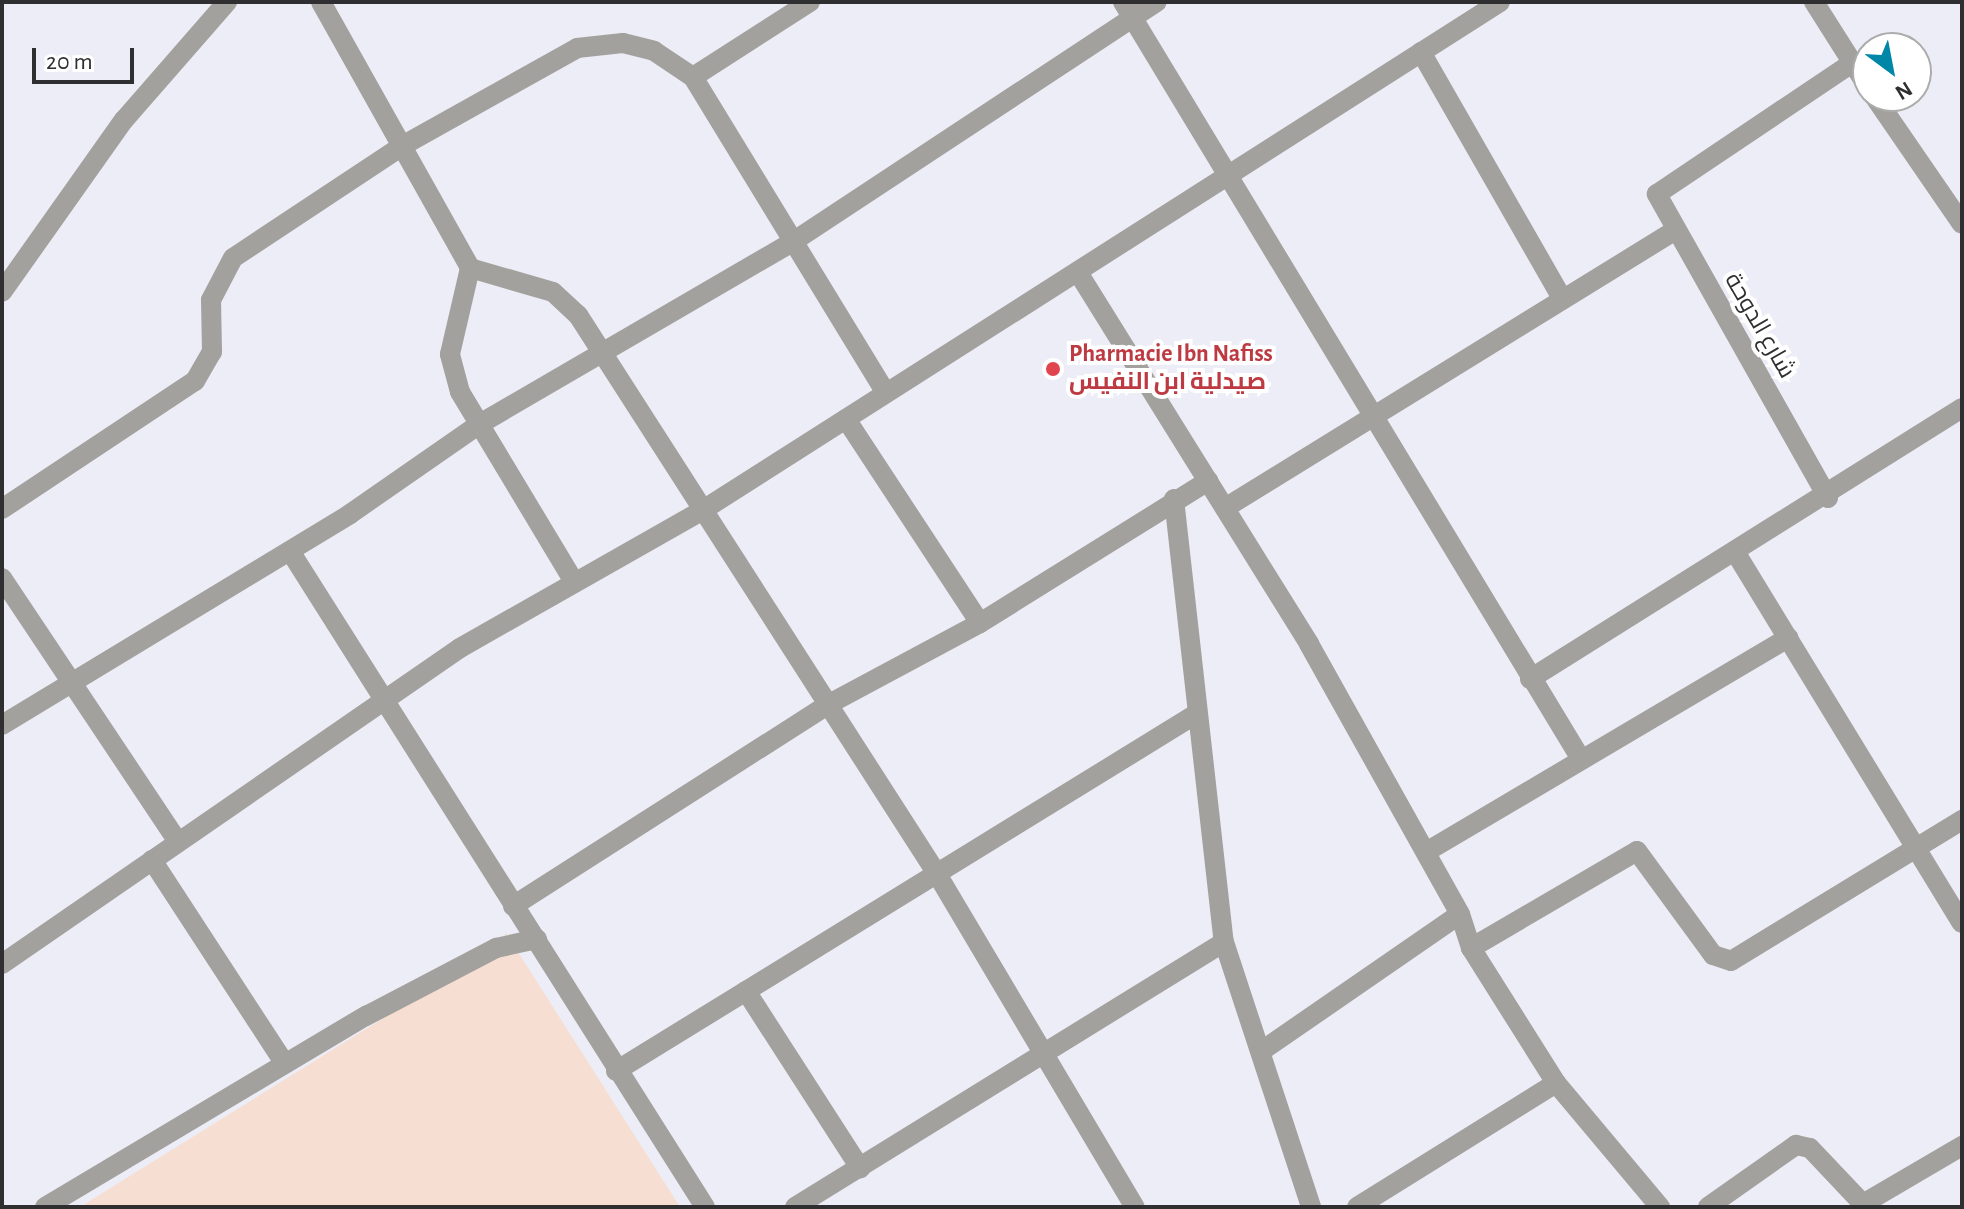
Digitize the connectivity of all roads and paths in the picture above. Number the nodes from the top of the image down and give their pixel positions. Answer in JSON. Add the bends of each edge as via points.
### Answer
{"nodes":[{"id":1,"x":227,"y":2,"type":"edge"},
{"id":2,"x":321,"y":2,"type":"edge"},
{"id":3,"x":810,"y":2,"type":"edge"},
{"id":4,"x":1157,"y":2,"type":"edge"},
{"id":5,"x":1500,"y":2,"type":"edge"},
{"id":6,"x":1814,"y":2,"type":"edge"},
{"id":7,"x":1128,"y":10,"type":"edge"},
{"id":8,"x":1421,"y":52,"type":"junction"},
{"id":9,"x":1852,"y":63,"type":"joint"},
{"id":10,"x":693,"y":77,"type":"junction"},
{"id":11,"x":1885,"y":112,"type":"edge"},
{"id":12,"x":402,"y":146,"type":"junction"},
{"id":13,"x":1229,"y":174,"type":"junction"},
{"id":14,"x":1962,"y":224,"type":"edge"},
{"id":15,"x":1674,"y":231,"type":"junction"},
{"id":16,"x":791,"y":243,"type":"junction"},
{"id":17,"x":470,"y":268,"type":"junction"},
{"id":18,"x":1079,"y":274,"type":"junction"},
{"id":19,"x":2,"y":292,"type":"edge"},
{"id":20,"x":1562,"y":298,"type":"junction"},
{"id":21,"x":602,"y":357,"type":"junction"},
{"id":22,"x":886,"y":393,"type":"junction"},
{"id":23,"x":1962,"y":408,"type":"edge"},
{"id":24,"x":1370,"y":415,"type":"junction"},
{"id":25,"x":846,"y":419,"type":"junction"},
{"id":26,"x":478,"y":425,"type":"junction"},
{"id":27,"x":1208,"y":481,"type":"junction"},
{"id":28,"x":1828,"y":498,"type":"junction"},
{"id":29,"x":1174,"y":499,"type":"junction"},
{"id":30,"x":1225,"y":508,"type":"junction"},
{"id":31,"x":2,"y":509,"type":"edge"},
{"id":32,"x":703,"y":510,"type":"junction"},
{"id":33,"x":290,"y":551,"type":"junction"},
{"id":34,"x":1737,"y":555,"type":"junction"},
{"id":35,"x":2,"y":578,"type":"edge"},
{"id":36,"x":573,"y":580,"type":"junction"},
{"id":37,"x":980,"y":623,"type":"junction"},
{"id":38,"x":1788,"y":638,"type":"junction"},
{"id":39,"x":1530,"y":679,"type":"junction"},
{"id":40,"x":73,"y":684,"type":"junction"},
{"id":41,"x":386,"y":698,"type":"junction"},
{"id":42,"x":829,"y":704,"type":"junction"},
{"id":43,"x":1196,"y":714,"type":"junction"},
{"id":44,"x":2,"y":725,"type":"edge"},
{"id":45,"x":1581,"y":759,"type":"junction"},
{"id":46,"x":1962,"y":820,"type":"edge"},
{"id":47,"x":176,"y":839,"type":"junction"},
{"id":48,"x":1916,"y":847,"type":"junction"},
{"id":49,"x":1426,"y":852,"type":"junction"},
{"id":50,"x":152,"y":860,"type":"junction"},
{"id":51,"x":937,"y":874,"type":"junction"},
{"id":52,"x":513,"y":906,"type":"junction"},
{"id":53,"x":1460,"y":914,"type":"junction"},
{"id":54,"x":1962,"y":923,"type":"edge"},
{"id":55,"x":537,"y":939,"type":"junction"},
{"id":56,"x":1224,"y":942,"type":"junction"},
{"id":57,"x":1471,"y":948,"type":"junction"},
{"id":58,"x":2,"y":964,"type":"edge"},
{"id":59,"x":746,"y":991,"type":"junction"},
{"id":60,"x":1263,"y":1050,"type":"junction"},
{"id":61,"x":1045,"y":1056,"type":"junction"},
{"id":62,"x":283,"y":1061,"type":"junction"},
{"id":63,"x":616,"y":1071,"type":"junction"},
{"id":64,"x":1556,"y":1083,"type":"junction"},
{"id":65,"x":1962,"y":1146,"type":"edge"},
{"id":66,"x":860,"y":1168,"type":"junction"},
{"id":67,"x":45,"y":1207,"type":"edge"},
{"id":68,"x":705,"y":1207,"type":"edge"},
{"id":69,"x":795,"y":1207,"type":"edge"},
{"id":70,"x":1135,"y":1207,"type":"edge"},
{"id":71,"x":1311,"y":1207,"type":"edge"},
{"id":72,"x":1357,"y":1207,"type":"edge"},
{"id":73,"x":1660,"y":1207,"type":"edge"},
{"id":74,"x":1708,"y":1207,"type":"edge"}],
"edges":[{"from":1,"to":19,"type":"street","via":[[124,120]]},
{"from":2,"to":12,"type":"street"},
{"from":3,"to":10,"type":"street"},
{"from":4,"to":7,"type":"street"},
{"from":5,"to":8,"type":"street"},
{"from":6,"to":9,"type":"street"},
{"from":7,"to":13,"type":"street"},
{"from":7,"to":16,"type":"street"},
{"from":8,"to":13,"type":"street"},
{"from":8,"to":20,"type":"street"},
{"from":9,"to":15,"type":"street","name":"شارع الدوحة","via":[[1667,181],[1657,203]]},
{"from":10,"to":12,"type":"street","via":[[654,51],[623,43],[577,48]]},
{"from":10,"to":16,"type":"street"},
{"from":11,"to":14,"type":"street"},
{"from":12,"to":17,"type":"street"},
{"from":12,"to":31,"type":"street","via":[[233,258],[211,300],[212,352],[195,381]]},
{"from":13,"to":18,"type":"street"},
{"from":13,"to":24,"type":"street"},
{"from":15,"to":20,"type":"street"},
{"from":15,"to":28,"type":"street","name":"شارع الدوحة"},
{"from":16,"to":21,"type":"street"},
{"from":16,"to":22,"type":"street"},
{"from":17,"to":21,"type":"street","via":[[553,292],[578,315]]},
{"from":17,"to":26,"type":"street","via":[[450,354]]},
{"from":18,"to":22,"type":"street"},
{"from":18,"to":27,"type":"street"},
{"from":20,"to":24,"type":"street"},
{"from":21,"to":26,"type":"street"},
{"from":21,"to":32,"type":"street"},
{"from":22,"to":25,"type":"street"},
{"from":23,"to":28,"type":"street"},
{"from":24,"to":30,"type":"street"},
{"from":24,"to":39,"type":"street"},
{"from":25,"to":32,"type":"street"},
{"from":25,"to":37,"type":"street"},
{"from":26,"to":33,"type":"street"},
{"from":26,"to":36,"type":"street"},
{"from":27,"to":29,"type":"street"},
{"from":27,"to":30,"type":"street"},
{"from":28,"to":34,"type":"street"},
{"from":29,"to":37,"type":"street"},
{"from":29,"to":43,"type":"street"},
{"from":30,"to":49,"type":"street"},
{"from":32,"to":36,"type":"street"},
{"from":32,"to":42,"type":"street"},
{"from":33,"to":40,"type":"street"},
{"from":33,"to":41,"type":"street"},
{"from":34,"to":38,"type":"street"},
{"from":34,"to":39,"type":"street"},
{"from":35,"to":40,"type":"street"},
{"from":36,"to":41,"type":"street"},
{"from":37,"to":42,"type":"street"},
{"from":38,"to":45,"type":"street"},
{"from":38,"to":48,"type":"street"},
{"from":39,"to":45,"type":"street"},
{"from":40,"to":44,"type":"street"},
{"from":40,"to":47,"type":"street"},
{"from":41,"to":47,"type":"street"},
{"from":41,"to":52,"type":"street"},
{"from":42,"to":51,"type":"street"},
{"from":42,"to":52,"type":"street"},
{"from":43,"to":51,"type":"street"},
{"from":43,"to":56,"type":"street"},
{"from":45,"to":49,"type":"street"},
{"from":46,"to":48,"type":"street"},
{"from":47,"to":50,"type":"street"},
{"from":48,"to":54,"type":"street"},
{"from":48,"to":57,"type":"street","via":[[1731,961],[1713,955],[1637,851]]},
{"from":49,"to":53,"type":"street"},
{"from":50,"to":58,"type":"street"},
{"from":50,"to":62,"type":"street"},
{"from":51,"to":59,"type":"street"},
{"from":51,"to":61,"type":"street"},
{"from":52,"to":55,"type":"street"},
{"from":53,"to":57,"type":"street"},
{"from":53,"to":60,"type":"street"},
{"from":55,"to":62,"type":"street","via":[[496,948]]},
{"from":55,"to":63,"type":"street"},
{"from":56,"to":60,"type":"street"},
{"from":56,"to":61,"type":"street"},
{"from":57,"to":64,"type":"street"},
{"from":59,"to":63,"type":"street"},
{"from":59,"to":66,"type":"street"},
{"from":60,"to":71,"type":"street"},
{"from":61,"to":66,"type":"street"},
{"from":61,"to":70,"type":"street"},
{"from":62,"to":67,"type":"street"},
{"from":63,"to":68,"type":"street"},
{"from":64,"to":72,"type":"street"},
{"from":64,"to":73,"type":"street"},
{"from":65,"to":74,"type":"street","via":[[1863,1204],[1815,1152],[1796,1145]]},
{"from":66,"to":69,"type":"street"}]}
